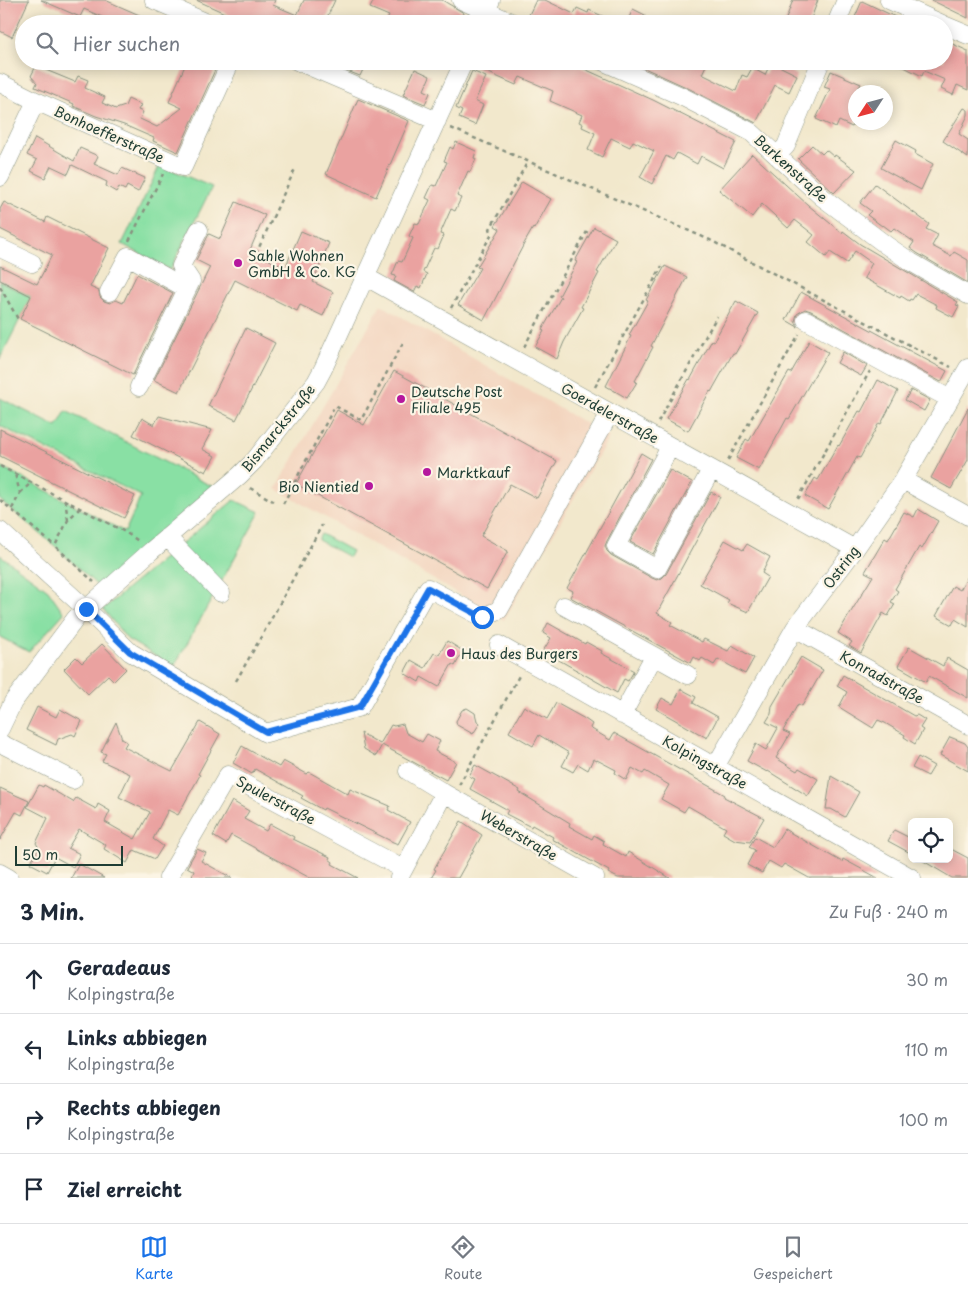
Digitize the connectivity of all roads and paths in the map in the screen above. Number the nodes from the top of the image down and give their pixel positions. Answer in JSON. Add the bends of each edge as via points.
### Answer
{"nodes":[{"id":1,"x":154,"y":0,"type":"edge"},
{"id":2,"x":461,"y":0,"type":"edge"},
{"id":3,"x":846,"y":0,"type":"edge"},
{"id":4,"x":889,"y":0,"type":"edge"},
{"id":5,"x":486,"y":12,"type":"edge"},
{"id":6,"x":189,"y":15,"type":"edge"},
{"id":7,"x":840,"y":15,"type":"edge"},
{"id":8,"x":923,"y":15,"type":"edge"},
{"id":9,"x":953,"y":28,"type":"edge"},
{"id":10,"x":968,"y":35,"type":"edge"},
{"id":11,"x":226,"y":70,"type":"edge"},
{"id":12,"x":318,"y":70,"type":"edge"},
{"id":13,"x":460,"y":70,"type":"edge"},
{"id":14,"x":622,"y":70,"type":"edge"},
{"id":15,"x":817,"y":70,"type":"edge"},
{"id":16,"x":0,"y":83,"type":"edge"},
{"id":17,"x":36,"y":101,"type":"junction"},
{"id":18,"x":437,"y":121,"type":"junction"},
{"id":19,"x":777,"y":156,"type":"junction"},
{"id":20,"x":528,"y":161,"type":"junction"},
{"id":21,"x":176,"y":164,"type":"junction"},
{"id":22,"x":295,"y":169,"type":"dead end"},
{"id":23,"x":0,"y":177,"type":"edge"},
{"id":24,"x":589,"y":228,"type":"dead end"},
{"id":25,"x":199,"y":230,"type":"dead end"},
{"id":26,"x":0,"y":248,"type":"edge"},
{"id":27,"x":256,"y":254,"type":"dead end"},
{"id":28,"x":128,"y":256,"type":"junction"},
{"id":29,"x":32,"y":263,"type":"dead end"},
{"id":30,"x":662,"y":266,"type":"dead end"},
{"id":31,"x":366,"y":277,"type":"junction"},
{"id":32,"x":0,"y":287,"type":"edge"},
{"id":33,"x":188,"y":288,"type":"junction"},
{"id":34,"x":109,"y":292,"type":"dead end"},
{"id":35,"x":968,"y":295,"type":"edge"},
{"id":36,"x":717,"y":316,"type":"dead end"},
{"id":37,"x":806,"y":320,"type":"joint"},
{"id":38,"x":19,"y":321,"type":"dead end"},
{"id":39,"x":444,"y":321,"type":"junction"},
{"id":40,"x":404,"y":341,"type":"dead end"},
{"id":41,"x":876,"y":359,"type":"junction"},
{"id":42,"x":517,"y":361,"type":"junction"},
{"id":43,"x":966,"y":371,"type":"edge"},
{"id":44,"x":139,"y":387,"type":"dead end"},
{"id":45,"x":950,"y":399,"type":"junction"},
{"id":46,"x":587,"y":401,"type":"junction"},
{"id":47,"x":610,"y":414,"type":"junction"},
{"id":48,"x":651,"y":436,"type":"junction"},
{"id":49,"x":670,"y":447,"type":"junction"},
{"id":50,"x":0,"y":466,"type":"edge"},
{"id":51,"x":716,"y":472,"type":"junction"},
{"id":52,"x":15,"y":474,"type":"junction"},
{"id":53,"x":903,"y":480,"type":"junction"},
{"id":54,"x":32,"y":482,"type":"junction"},
{"id":55,"x":247,"y":486,"type":"dead end"},
{"id":56,"x":20,"y":493,"type":"junction"},
{"id":57,"x":0,"y":500,"type":"edge"},
{"id":58,"x":65,"y":500,"type":"junction"},
{"id":59,"x":273,"y":501,"type":"dead end"},
{"id":60,"x":283,"y":504,"type":"dead end"},
{"id":61,"x":80,"y":508,"type":"junction"},
{"id":62,"x":12,"y":509,"type":"junction"},
{"id":63,"x":790,"y":513,"type":"junction"},
{"id":64,"x":968,"y":516,"type":"edge"},
{"id":65,"x":68,"y":520,"type":"junction"},
{"id":66,"x":322,"y":524,"type":"dead end"},
{"id":67,"x":0,"y":531,"type":"edge"},
{"id":68,"x":167,"y":537,"type":"junction"},
{"id":69,"x":56,"y":546,"type":"junction"},
{"id":70,"x":854,"y":549,"type":"junction"},
{"id":71,"x":151,"y":550,"type":"junction"},
{"id":72,"x":104,"y":592,"type":"junction"},
{"id":73,"x":221,"y":593,"type":"dead end"},
{"id":74,"x":564,"y":606,"type":"dead end"},
{"id":75,"x":86,"y":609,"type":"junction"},
{"id":76,"x":796,"y":628,"type":"junction"},
{"id":77,"x":499,"y":645,"type":"dead end"},
{"id":78,"x":654,"y":656,"type":"junction"},
{"id":79,"x":527,"y":662,"type":"junction"},
{"id":80,"x":688,"y":675,"type":"dead end"},
{"id":81,"x":236,"y":681,"type":"dead end"},
{"id":82,"x":622,"y":715,"type":"junction"},
{"id":83,"x":968,"y":725,"type":"edge"},
{"id":84,"x":0,"y":729,"type":"edge"},
{"id":85,"x":0,"y":743,"type":"edge"},
{"id":86,"x":715,"y":767,"type":"junction"},
{"id":87,"x":408,"y":770,"type":"dead end"},
{"id":88,"x":73,"y":780,"type":"dead end"},
{"id":89,"x":448,"y":795,"type":"junction"},
{"id":90,"x":0,"y":873,"type":"edge"},
{"id":91,"x":401,"y":873,"type":"edge"},
{"id":92,"x":8,"y":878,"type":"edge"},
{"id":93,"x":168,"y":878,"type":"edge"},
{"id":94,"x":595,"y":878,"type":"edge"},
{"id":95,"x":912,"y":878,"type":"edge"}],
"edges":[{"from":1,"to":6,"type":"street"},
{"from":2,"to":5,"type":"street"},
{"from":3,"to":7,"type":"street"},
{"from":4,"to":8,"type":"street"},
{"from":9,"to":10,"type":"street"},
{"from":11,"to":21,"type":"street"},
{"from":12,"to":18,"type":"street"},
{"from":13,"to":18,"type":"street","name":"Bismarckstraße"},
{"from":14,"to":19,"type":"street","name":"Barkenstraße","via":[[751,132]]},
{"from":15,"to":19,"type":"street","via":[[786,146]]},
{"from":16,"to":17,"type":"street","name":"Bonhoefferstraße"},
{"from":17,"to":21,"type":"street","name":"Bonhoefferstraße"},
{"from":17,"to":23,"type":"street"},
{"from":18,"to":20,"type":"path"},
{"from":18,"to":31,"type":"street","name":"Bismarckstraße"},
{"from":19,"to":35,"type":"street","name":"Barkenstraße","via":[[822,197],[886,245]]},
{"from":20,"to":39,"type":"path"},
{"from":20,"to":43,"type":"path","via":[[710,240]]},
{"from":21,"to":28,"type":"path","via":[[123,253]]},
{"from":22,"to":27,"type":"path"},
{"from":24,"to":42,"type":"path"},
{"from":25,"to":33,"type":"street","via":[[181,266],[191,281]]},
{"from":26,"to":29,"type":"street"},
{"from":28,"to":33,"type":"street"},
{"from":28,"to":34,"type":"street"},
{"from":30,"to":46,"type":"path"},
{"from":31,"to":39,"type":"street","name":"Goerdelerstraße"},
{"from":31,"to":68,"type":"street","name":"Bismarckstraße","via":[[323,369],[297,407],[254,461]]},
{"from":32,"to":38,"type":"path"},
{"from":33,"to":44,"type":"street"},
{"from":36,"to":48,"type":"path"},
{"from":37,"to":41,"type":"street"},
{"from":37,"to":51,"type":"path"},
{"from":39,"to":42,"type":"street","name":"Goerdelerstraße"},
{"from":40,"to":60,"type":"path","via":[[361,420],[335,406]]},
{"from":41,"to":45,"type":"street"},
{"from":41,"to":63,"type":"path"},
{"from":42,"to":46,"type":"street","name":"Goerdelerstraße"},
{"from":43,"to":45,"type":"street","name":"Ostring"},
{"from":45,"to":53,"type":"street","name":"Ostring"},
{"from":46,"to":47,"type":"street","name":"Goerdelerstraße"},
{"from":47,"to":48,"type":"street","name":"Goerdelerstraße"},
{"from":47,"to":75,"type":"street","via":[[498,610],[482,617],[428,588],[360,707],[266,732],[130,652]]},
{"from":48,"to":49,"type":"street","name":"Goerdelerstraße"},
{"from":49,"to":51,"type":"street","name":"Goerdelerstraße"},
{"from":49,"to":51,"type":"street","via":[[616,546],[657,569]]},
{"from":50,"to":52,"type":"path"},
{"from":51,"to":63,"type":"street","name":"Goerdelerstraße"},
{"from":52,"to":54,"type":"path"},
{"from":52,"to":56,"type":"path"},
{"from":53,"to":64,"type":"street"},
{"from":53,"to":70,"type":"street","name":"Ostring"},
{"from":54,"to":56,"type":"path"},
{"from":54,"to":58,"type":"path"},
{"from":55,"to":59,"type":"path"},
{"from":56,"to":62,"type":"path"},
{"from":57,"to":62,"type":"path"},
{"from":58,"to":61,"type":"path"},
{"from":58,"to":65,"type":"path"},
{"from":61,"to":65,"type":"path"},
{"from":61,"to":71,"type":"path"},
{"from":62,"to":69,"type":"path"},
{"from":63,"to":70,"type":"street","name":"Goerdelerstraße"},
{"from":65,"to":69,"type":"path"},
{"from":66,"to":81,"type":"path"},
{"from":67,"to":75,"type":"street"},
{"from":68,"to":71,"type":"street","name":"Bismarckstraße"},
{"from":68,"to":73,"type":"street"},
{"from":69,"to":72,"type":"path"},
{"from":70,"to":76,"type":"street","name":"Ostring"},
{"from":71,"to":72,"type":"street","name":"Bismarckstraße"},
{"from":72,"to":75,"type":"street","name":"Bismarckstraße"},
{"from":74,"to":78,"type":"street"},
{"from":75,"to":84,"type":"street","name":"Bismarckstraße","via":[[24,686]]},
{"from":76,"to":83,"type":"street","name":"Konradstraße"},
{"from":76,"to":86,"type":"street","name":"Ostring"},
{"from":77,"to":79,"type":"street","name":"Kolpingstraße"},
{"from":78,"to":80,"type":"street"},
{"from":78,"to":82,"type":"street"},
{"from":79,"to":82,"type":"street","name":"Kolpingstraße"},
{"from":79,"to":89,"type":"path"},
{"from":82,"to":86,"type":"street","name":"Kolpingstraße"},
{"from":85,"to":88,"type":"street"},
{"from":86,"to":95,"type":"street","name":"Kolpingstraße"},
{"from":87,"to":89,"type":"street","name":"Weberstraße"},
{"from":89,"to":91,"type":"street"},
{"from":89,"to":94,"type":"street","name":"Weberstraße"},
{"from":90,"to":92,"type":"street"},
{"from":91,"to":93,"type":"street","name":"Spulerstraße","via":[[228,775]]}]}
